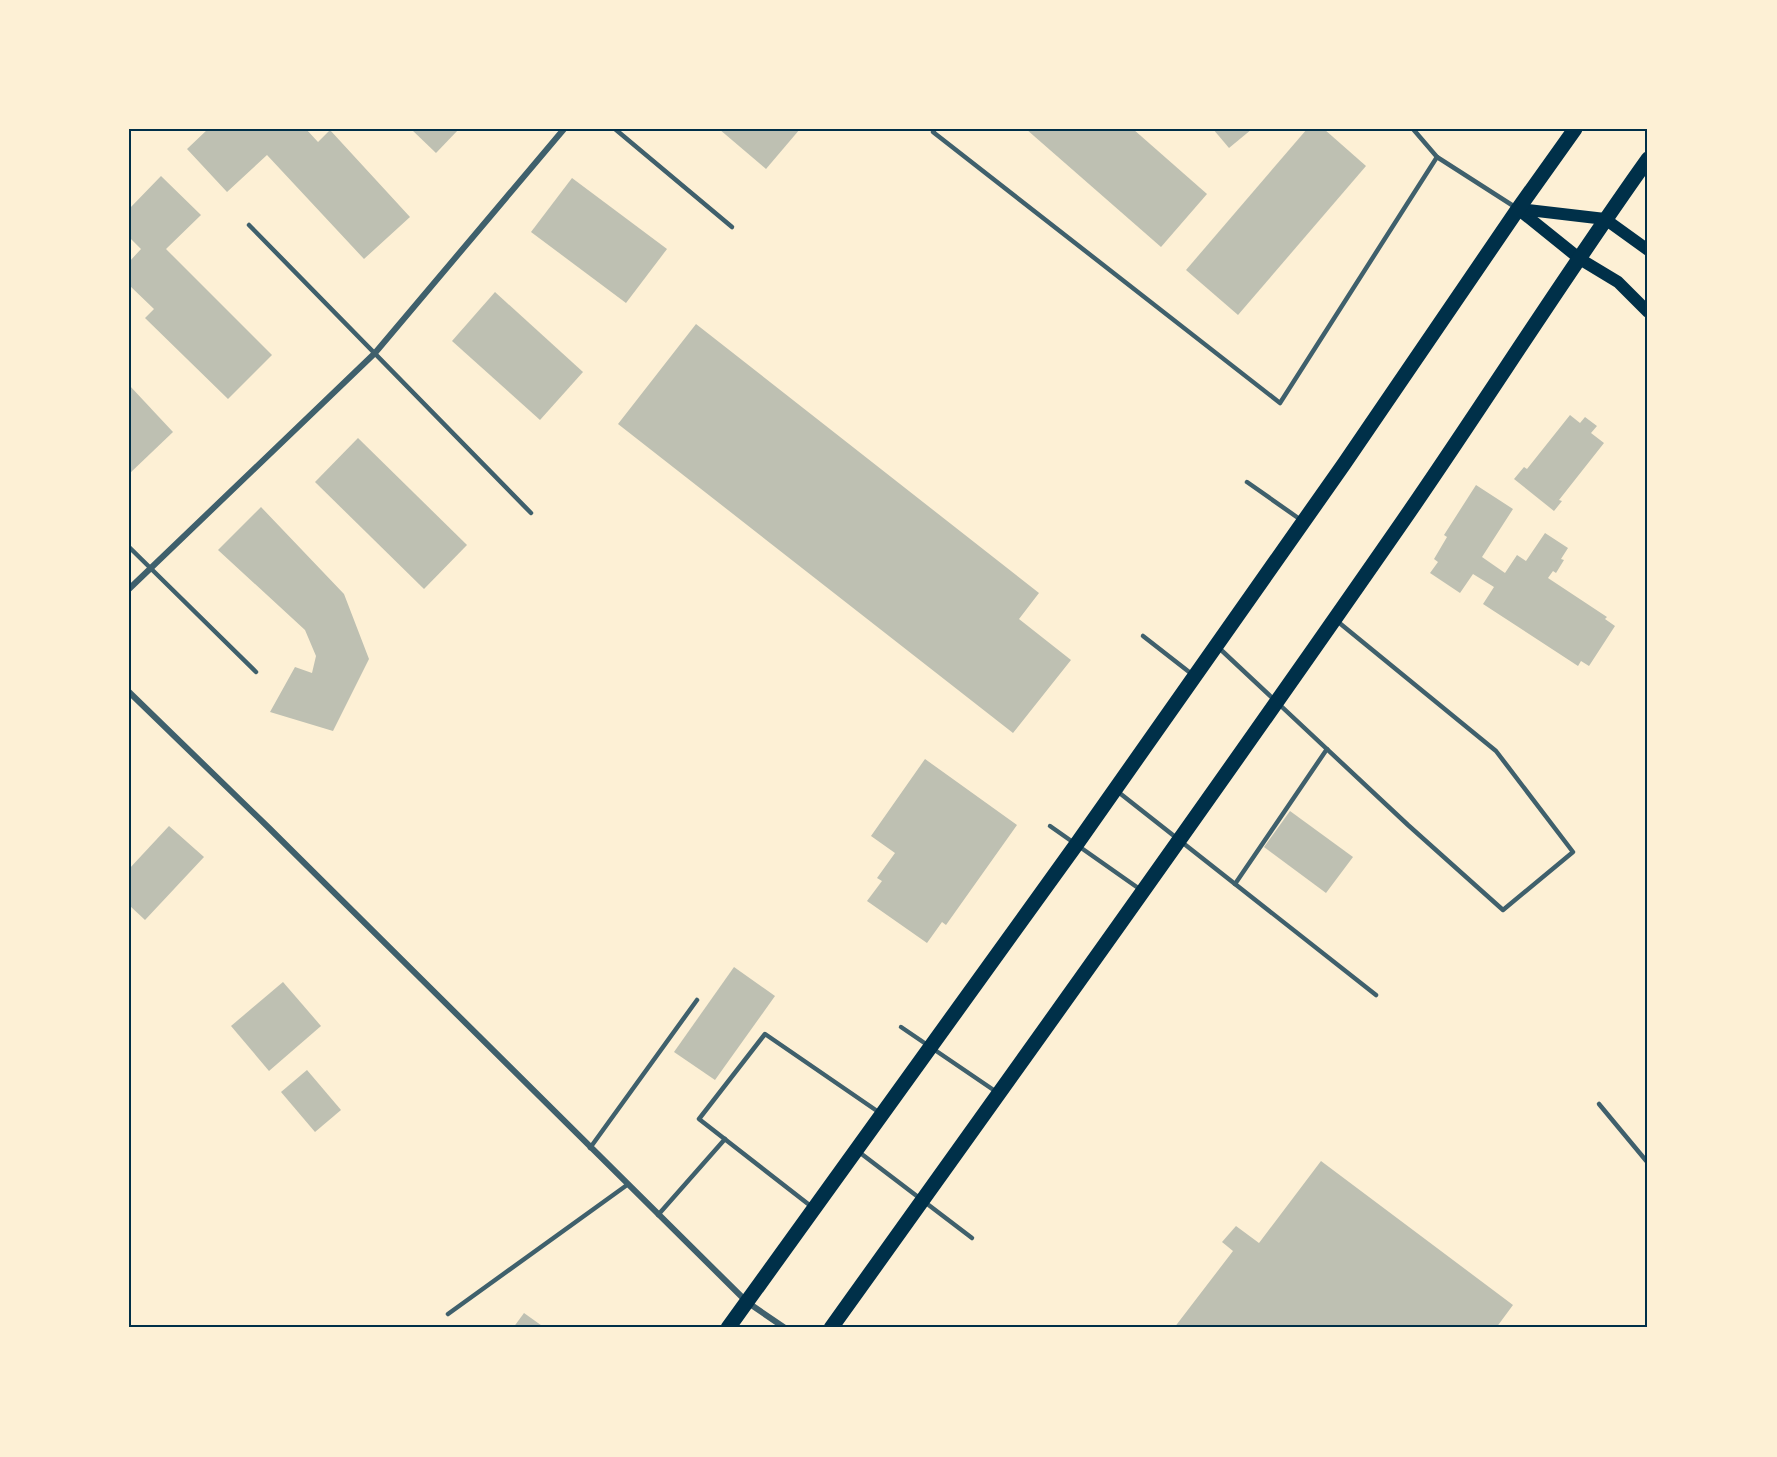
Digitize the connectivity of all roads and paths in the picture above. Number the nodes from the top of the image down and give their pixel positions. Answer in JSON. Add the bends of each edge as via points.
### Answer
{"nodes":[{"id":1,"x":564,"y":129,"type":"edge"},
{"id":2,"x":615,"y":129,"type":"edge"},
{"id":3,"x":935,"y":129,"type":"edge"},
{"id":4,"x":1413,"y":129,"type":"edge"},
{"id":5,"x":1575,"y":129,"type":"edge"},
{"id":6,"x":1437,"y":157,"type":"junction"},
{"id":7,"x":1648,"y":159,"type":"edge"},
{"id":8,"x":1518,"y":209,"type":"junction"},
{"id":9,"x":1605,"y":219,"type":"junction"},
{"id":10,"x":249,"y":225,"type":"dead end"},
{"id":11,"x":732,"y":227,"type":"dead end"},
{"id":12,"x":1648,"y":250,"type":"edge"},
{"id":13,"x":1580,"y":259,"type":"junction"},
{"id":14,"x":1648,"y":312,"type":"edge"},
{"id":15,"x":375,"y":353,"type":"junction"},
{"id":16,"x":1247,"y":482,"type":"dead end"},
{"id":17,"x":531,"y":513,"type":"dead end"},
{"id":18,"x":1303,"y":521,"type":"junction"},
{"id":19,"x":129,"y":547,"type":"edge"},
{"id":20,"x":151,"y":568,"type":"junction"},
{"id":21,"x":129,"y":589,"type":"edge"},
{"id":22,"x":1335,"y":619,"type":"junction"},
{"id":23,"x":1143,"y":636,"type":"dead end"},
{"id":24,"x":1216,"y":646,"type":"junction"},
{"id":25,"x":256,"y":672,"type":"dead end"},
{"id":26,"x":1195,"y":676,"type":"junction"},
{"id":27,"x":129,"y":692,"type":"edge"},
{"id":28,"x":1277,"y":702,"type":"junction"},
{"id":29,"x":1327,"y":749,"type":"junction"},
{"id":30,"x":1114,"y":789,"type":"junction"},
{"id":31,"x":1050,"y":826,"type":"dead end"},
{"id":32,"x":1179,"y":840,"type":"junction"},
{"id":33,"x":1076,"y":845,"type":"junction"},
{"id":34,"x":1235,"y":884,"type":"junction"},
{"id":35,"x":1143,"y":891,"type":"junction"},
{"id":36,"x":1376,"y":995,"type":"dead end"},
{"id":37,"x":697,"y":1000,"type":"dead end"},
{"id":38,"x":901,"y":1027,"type":"dead end"},
{"id":39,"x":930,"y":1047,"type":"junction"},
{"id":40,"x":999,"y":1094,"type":"junction"},
{"id":41,"x":1599,"y":1104,"type":"dead end"},
{"id":42,"x":882,"y":1115,"type":"junction"},
{"id":43,"x":725,"y":1139,"type":"junction"},
{"id":44,"x":590,"y":1148,"type":"junction"},
{"id":45,"x":856,"y":1150,"type":"junction"},
{"id":46,"x":1648,"y":1162,"type":"edge"},
{"id":47,"x":627,"y":1185,"type":"junction"},
{"id":48,"x":923,"y":1200,"type":"junction"},
{"id":49,"x":814,"y":1209,"type":"junction"},
{"id":50,"x":658,"y":1215,"type":"junction"},
{"id":51,"x":972,"y":1238,"type":"dead end"},
{"id":52,"x":747,"y":1302,"type":"junction"},
{"id":53,"x":448,"y":1314,"type":"dead end"},
{"id":54,"x":728,"y":1328,"type":"edge"},
{"id":55,"x":785,"y":1328,"type":"edge"},
{"id":56,"x":831,"y":1328,"type":"edge"}],
"edges":[{"from":1,"to":15,"type":"street"},
{"from":2,"to":11,"type":"lane"},
{"from":3,"to":6,"type":"lane","via":[[933,132],[1280,403]]},
{"from":4,"to":6,"type":"lane"},
{"from":5,"to":8,"type":"main road"},
{"from":6,"to":8,"type":"lane"},
{"from":7,"to":9,"type":"main road"},
{"from":8,"to":9,"type":"main road"},
{"from":8,"to":13,"type":"main road"},
{"from":8,"to":18,"type":"main road"},
{"from":9,"to":12,"type":"main road"},
{"from":9,"to":13,"type":"main road"},
{"from":10,"to":15,"type":"lane"},
{"from":13,"to":14,"type":"main road","via":[[1618,282]]},
{"from":13,"to":22,"type":"main road"},
{"from":15,"to":17,"type":"lane"},
{"from":15,"to":20,"type":"street"},
{"from":16,"to":18,"type":"lane"},
{"from":18,"to":24,"type":"main road"},
{"from":19,"to":20,"type":"lane"},
{"from":20,"to":21,"type":"street"},
{"from":20,"to":25,"type":"lane"},
{"from":22,"to":28,"type":"main road"},
{"from":22,"to":29,"type":"lane","via":[[1496,751],[1573,852],[1503,910]]},
{"from":23,"to":26,"type":"lane"},
{"from":24,"to":26,"type":"main road"},
{"from":24,"to":28,"type":"lane"},
{"from":26,"to":30,"type":"main road"},
{"from":27,"to":44,"type":"street"},
{"from":28,"to":29,"type":"lane"},
{"from":28,"to":32,"type":"main road"},
{"from":29,"to":34,"type":"lane"},
{"from":30,"to":32,"type":"lane"},
{"from":30,"to":33,"type":"main road"},
{"from":31,"to":33,"type":"lane"},
{"from":32,"to":34,"type":"lane"},
{"from":32,"to":35,"type":"main road"},
{"from":33,"to":35,"type":"lane"},
{"from":33,"to":39,"type":"main road"},
{"from":34,"to":36,"type":"lane"},
{"from":35,"to":40,"type":"main road"},
{"from":37,"to":44,"type":"lane"},
{"from":38,"to":39,"type":"lane"},
{"from":39,"to":40,"type":"lane"},
{"from":39,"to":42,"type":"main road"},
{"from":40,"to":48,"type":"main road"},
{"from":41,"to":46,"type":"lane"},
{"from":42,"to":43,"type":"lane","via":[[765,1034],[699,1119]]},
{"from":42,"to":45,"type":"main road"},
{"from":43,"to":49,"type":"lane"},
{"from":43,"to":50,"type":"lane"},
{"from":44,"to":47,"type":"street"},
{"from":45,"to":48,"type":"lane"},
{"from":45,"to":49,"type":"main road"},
{"from":47,"to":50,"type":"street"},
{"from":47,"to":53,"type":"lane"},
{"from":48,"to":51,"type":"lane"},
{"from":48,"to":56,"type":"main road"},
{"from":49,"to":52,"type":"main road"},
{"from":50,"to":52,"type":"street"},
{"from":52,"to":54,"type":"main road"},
{"from":52,"to":55,"type":"street"}]}
